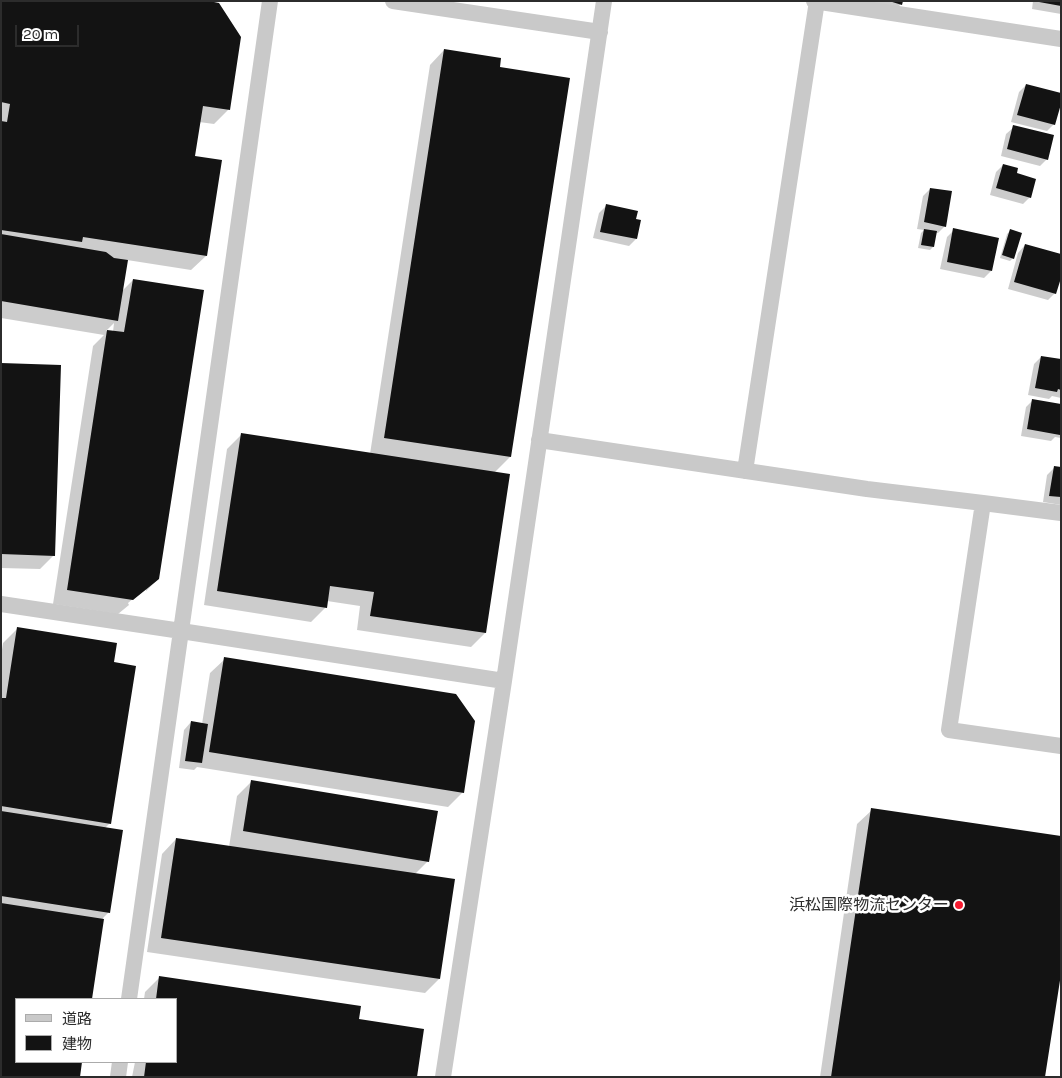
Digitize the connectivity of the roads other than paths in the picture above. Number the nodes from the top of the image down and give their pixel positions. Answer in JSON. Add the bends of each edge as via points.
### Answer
{"nodes":[{"id":1,"x":270,"y":1,"type":"edge"},
{"id":2,"x":393,"y":1,"type":"edge"},
{"id":3,"x":604,"y":1,"type":"edge"},
{"id":4,"x":816,"y":1,"type":"edge"},
{"id":5,"x":600,"y":32,"type":"junction"},
{"id":6,"x":1061,"y":39,"type":"edge"},
{"id":7,"x":539,"y":440,"type":"junction"},
{"id":8,"x":745,"y":471,"type":"junction"},
{"id":9,"x":983,"y":503,"type":"junction"},
{"id":10,"x":1061,"y":513,"type":"edge"},
{"id":11,"x":1,"y":604,"type":"edge"},
{"id":12,"x":181,"y":631,"type":"junction"},
{"id":13,"x":504,"y":681,"type":"junction"},
{"id":14,"x":1061,"y":746,"type":"edge"},
{"id":15,"x":129,"y":998,"type":"edge"},
{"id":16,"x":120,"y":1063,"type":"edge"},
{"id":17,"x":118,"y":1077,"type":"edge"},
{"id":18,"x":443,"y":1077,"type":"edge"}],
"edges":[{"from":1,"to":12,"type":"street"},
{"from":2,"to":5,"type":"street"},
{"from":3,"to":5,"type":"street"},
{"from":4,"to":6,"type":"street"},
{"from":4,"to":8,"type":"street"},
{"from":5,"to":7,"type":"street"},
{"from":7,"to":8,"type":"street"},
{"from":7,"to":13,"type":"street"},
{"from":8,"to":9,"type":"street"},
{"from":9,"to":10,"type":"street"},
{"from":9,"to":14,"type":"street","via":[[949,730]]},
{"from":11,"to":12,"type":"street"},
{"from":12,"to":13,"type":"street"},
{"from":12,"to":15,"type":"street"},
{"from":13,"to":18,"type":"street"},
{"from":16,"to":17,"type":"street"}]}
